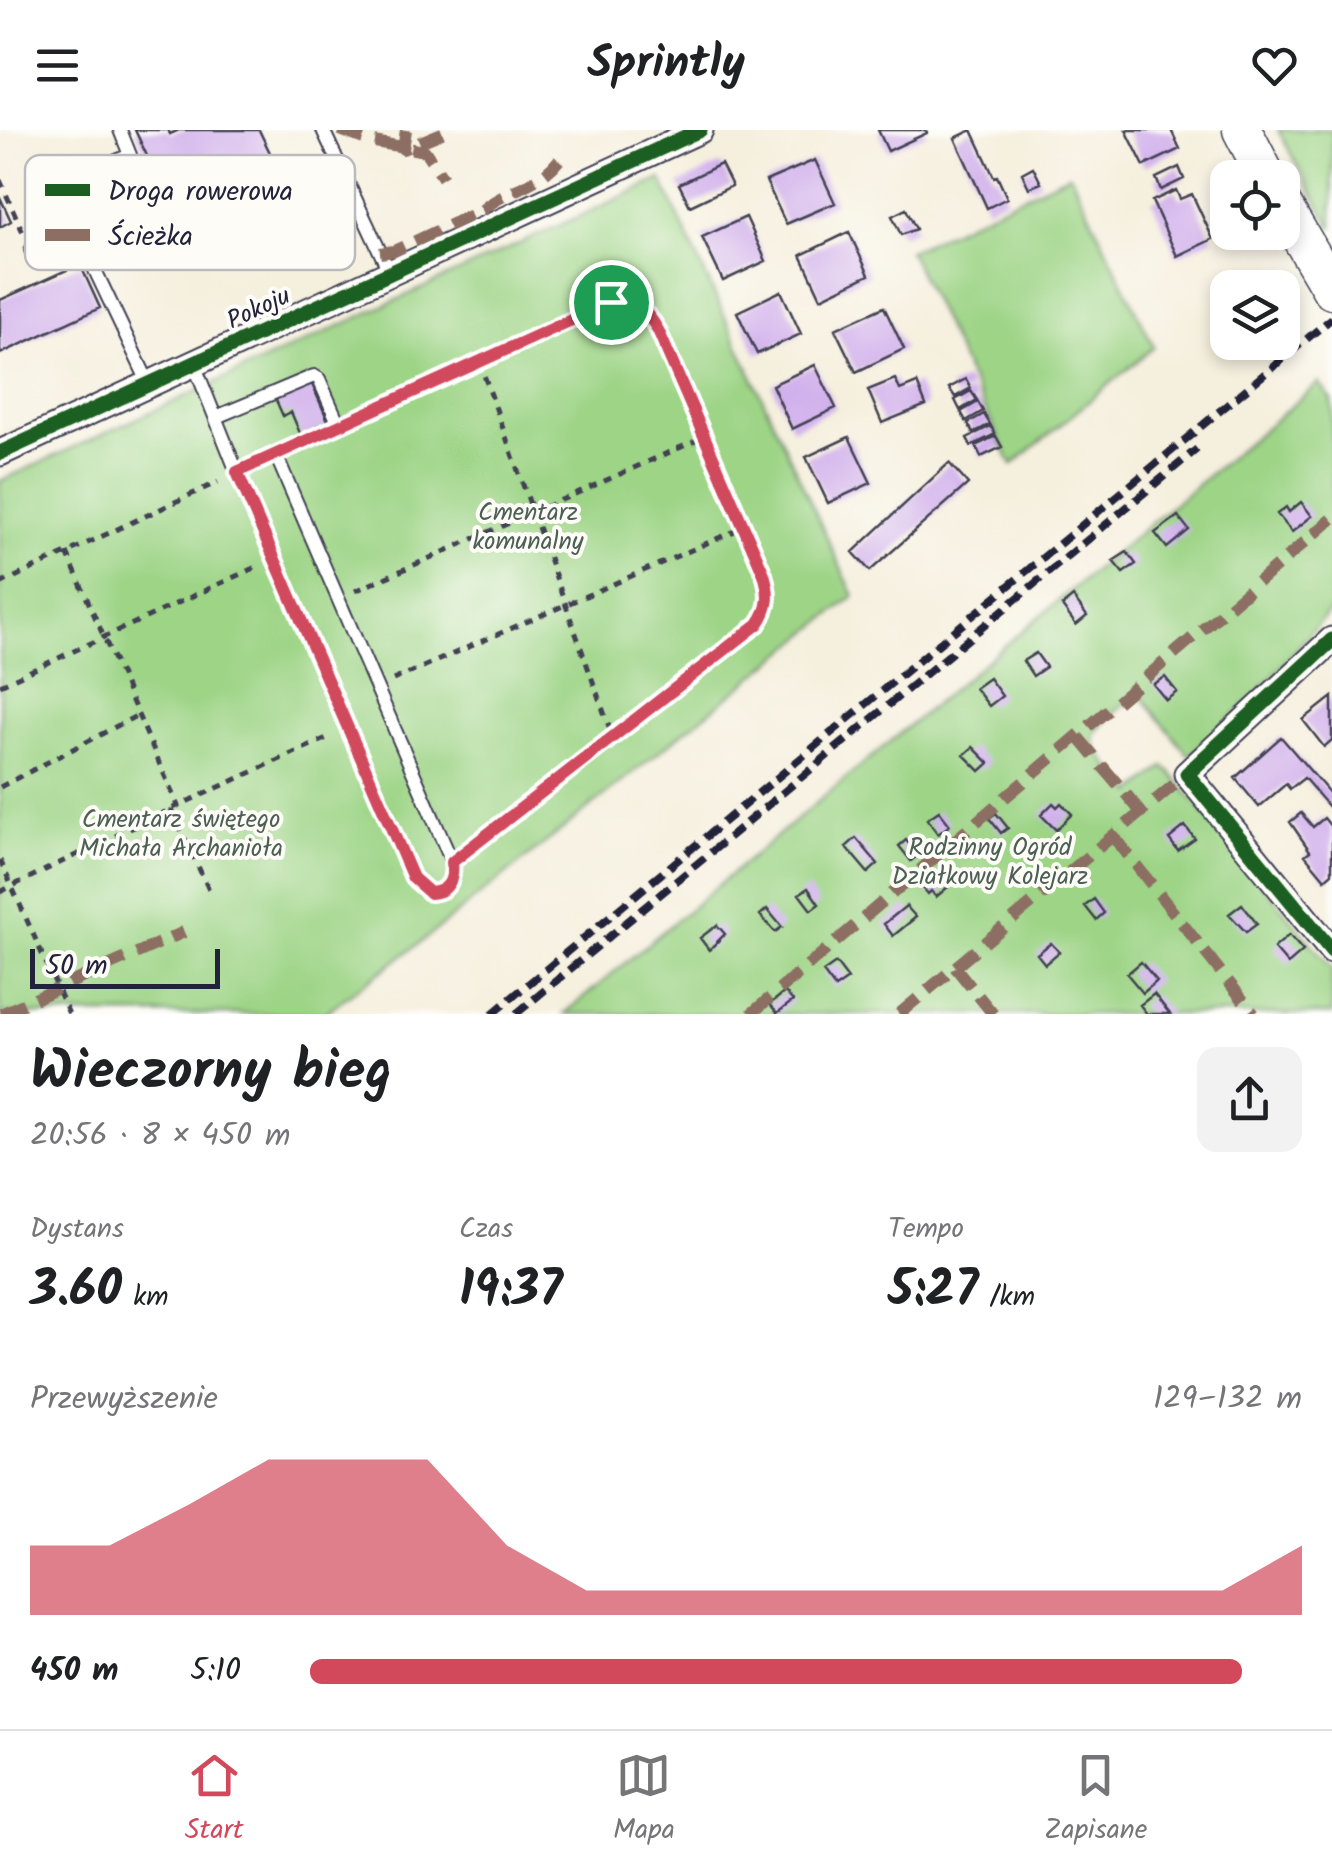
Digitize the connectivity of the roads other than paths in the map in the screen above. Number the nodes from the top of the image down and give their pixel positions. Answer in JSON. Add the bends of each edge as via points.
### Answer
{"nodes":[{"id":1,"x":120,"y":130,"type":"edge"},
{"id":2,"x":323,"y":130,"type":"edge"},
{"id":3,"x":700,"y":130,"type":"edge"},
{"id":4,"x":1242,"y":130,"type":"edge"},
{"id":5,"x":128,"y":155,"type":"edge"},
{"id":6,"x":335,"y":155,"type":"edge"},
{"id":7,"x":1258,"y":160,"type":"edge"},
{"id":8,"x":355,"y":198,"type":"edge"},
{"id":9,"x":1300,"y":235,"type":"edge"},
{"id":10,"x":95,"y":270,"type":"edge"},
{"id":11,"x":390,"y":273,"type":"junction"},
{"id":12,"x":1332,"y":290,"type":"edge"},
{"id":13,"x":194,"y":364,"type":"junction"},
{"id":14,"x":149,"y":384,"type":"junction"},
{"id":15,"x":216,"y":417,"type":"junction"},
{"id":16,"x":0,"y":453,"type":"edge"},
{"id":17,"x":276,"y":455,"type":"junction"},
{"id":18,"x":237,"y":472,"type":"junction"},
{"id":19,"x":1332,"y":640,"type":"edge"},
{"id":20,"x":1332,"y":950,"type":"edge"}],
"edges":[{"from":1,"to":5,"type":"lane"},
{"from":2,"to":6,"type":"lane"},
{"from":3,"to":11,"type":"street","name":"Pokoju"},
{"from":4,"to":7,"type":"street"},
{"from":8,"to":11,"type":"lane"},
{"from":9,"to":12,"type":"street"},
{"from":10,"to":14,"type":"lane"},
{"from":11,"to":13,"type":"street","name":"Pokoju"},
{"from":13,"to":14,"type":"street","name":"Pokoju"},
{"from":13,"to":15,"type":"lane"},
{"from":14,"to":16,"type":"street","name":"Pokoju"},
{"from":15,"to":17,"type":"lane","via":[[319,379],[337,426]]},
{"from":15,"to":18,"type":"lane"},
{"from":17,"to":18,"type":"lane"},
{"from":17,"to":18,"type":"lane","via":[[452,862],[450,884],[438,893],[413,878]]},
{"from":19,"to":20,"type":"street","via":[[1187,774]]}]}
